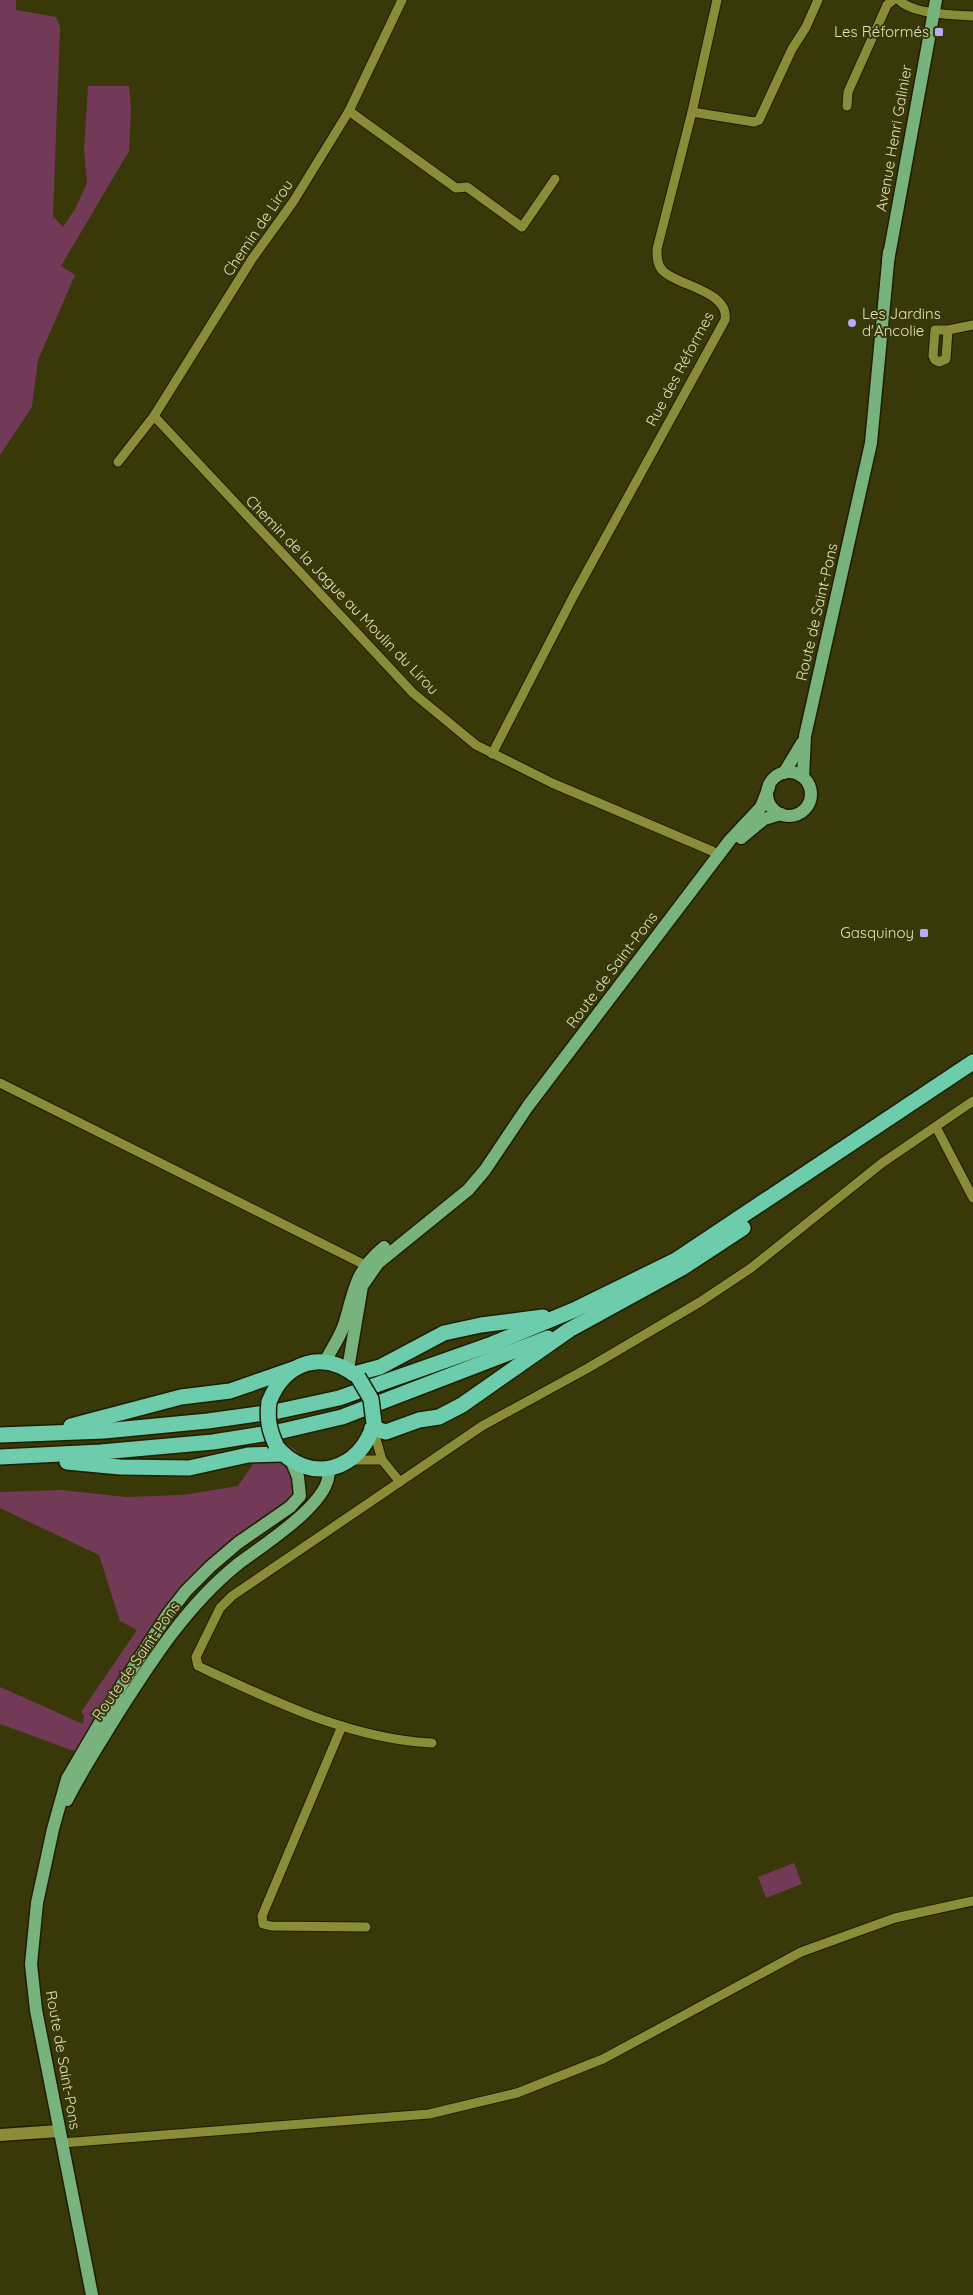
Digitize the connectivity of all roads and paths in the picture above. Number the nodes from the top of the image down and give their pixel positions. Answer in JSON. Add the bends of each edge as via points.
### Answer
{"nodes":[{"id":1,"x":402,"y":0,"type":"edge"},
{"id":2,"x":718,"y":0,"type":"edge"},
{"id":3,"x":818,"y":0,"type":"edge"},
{"id":4,"x":892,"y":0,"type":"edge"},
{"id":5,"x":899,"y":0,"type":"edge"},
{"id":6,"x":935,"y":6,"type":"edge"},
{"id":7,"x":973,"y":16,"type":"edge"},
{"id":8,"x":847,"y":106,"type":"dead end"},
{"id":9,"x":349,"y":111,"type":"junction"},
{"id":10,"x":692,"y":112,"type":"junction"},
{"id":11,"x":555,"y":179,"type":"dead end"},
{"id":12,"x":889,"y":252,"type":"joint"},
{"id":13,"x":973,"y":325,"type":"edge"},
{"id":14,"x":948,"y":330,"type":"dead end"},
{"id":15,"x":154,"y":416,"type":"junction"},
{"id":16,"x":118,"y":462,"type":"dead end"},
{"id":17,"x":805,"y":736,"type":"junction"},
{"id":18,"x":492,"y":754,"type":"junction"},
{"id":19,"x":784,"y":773,"type":"junction"},
{"id":20,"x":803,"y":777,"type":"junction"},
{"id":21,"x":769,"y":787,"type":"junction"},
{"id":22,"x":781,"y":814,"type":"junction"},
{"id":23,"x":720,"y":855,"type":"junction"},
{"id":24,"x":973,"y":1062,"type":"edge"},
{"id":25,"x":973,"y":1075,"type":"edge"},
{"id":26,"x":0,"y":1083,"type":"edge"},
{"id":27,"x":973,"y":1101,"type":"edge"},
{"id":28,"x":936,"y":1127,"type":"junction"},
{"id":29,"x":973,"y":1198,"type":"edge"},
{"id":30,"x":368,"y":1269,"type":"junction"},
{"id":31,"x":574,"y":1310,"type":"junction"},
{"id":32,"x":569,"y":1330,"type":"junction"},
{"id":33,"x":303,"y":1365,"type":"junction"},
{"id":34,"x":353,"y":1373,"type":"junction"},
{"id":35,"x":372,"y":1429,"type":"junction"},
{"id":36,"x":0,"y":1435,"type":"edge"},
{"id":37,"x":283,"y":1453,"type":"junction"},
{"id":38,"x":0,"y":1457,"type":"edge"},
{"id":39,"x":21,"y":1457,"type":"junction"},
{"id":40,"x":351,"y":1460,"type":"junction"},
{"id":41,"x":382,"y":1460,"type":"junction"},
{"id":42,"x":328,"y":1469,"type":"junction"},
{"id":43,"x":400,"y":1482,"type":"junction"},
{"id":44,"x":342,"y":1726,"type":"junction"},
{"id":45,"x":432,"y":1742,"type":"dead end"},
{"id":46,"x":53,"y":1829,"type":"junction"},
{"id":47,"x":973,"y":1901,"type":"edge"},
{"id":48,"x":366,"y":1927,"type":"dead end"},
{"id":49,"x":0,"y":2135,"type":"edge"},
{"id":50,"x":61,"y":2137,"type":"junction"},
{"id":51,"x":92,"y":2295,"type":"edge"}],
"edges":[{"from":1,"to":9,"type":"street","name":"Chemin de Lirou"},
{"from":2,"to":10,"type":"street","name":"Rue des Réformes"},
{"from":3,"to":10,"type":"street","via":[[760,120],[754,122]]},
{"from":4,"to":8,"type":"street","via":[[848,92]]},
{"from":5,"to":6,"type":"street","via":[[905,6]]},
{"from":6,"to":7,"type":"street"},
{"from":6,"to":12,"type":"main road","name":"Avenue Henri Galinier"},
{"from":9,"to":11,"type":"street","via":[[456,188],[467,186],[522,227]]},
{"from":9,"to":15,"type":"street","name":"Chemin de Lirou"},
{"from":10,"to":18,"type":"street","name":"Rue des Réformes","via":[[657,258],[664,272],[721,303],[725,310],[724,320],[574,595]]},
{"from":12,"to":17,"type":"main road","name":"Route de Saint-Pons","via":[[875,406],[860,496]]},
{"from":13,"to":14,"type":"street"},
{"from":15,"to":16,"type":"street","name":"Chemin de Lirou"},
{"from":15,"to":18,"type":"street","name":"Chemin de la Jague au Moulin du Lirou","via":[[413,693],[476,745]]},
{"from":17,"to":19,"type":"main road","name":"Route de Saint-Pons"},
{"from":17,"to":20,"type":"main road","name":"Route de Saint-Pons"},
{"from":18,"to":23,"type":"street","name":"Chemin de la Jague au Moulin du Lirou"},
{"from":19,"to":20,"type":"main road","via":[[794,772]]},
{"from":19,"to":21,"type":"main road","via":[[774,778]]},
{"from":20,"to":22,"type":"main road","via":[[811,790],[807,807],[794,815]]},
{"from":21,"to":22,"type":"main road","via":[[770,803]]},
{"from":21,"to":23,"type":"main road","name":"Route de Saint-Pons","via":[[761,807]]},
{"from":22,"to":23,"type":"main road","name":"Route de Saint-Pons","via":[[764,819]]},
{"from":23,"to":30,"type":"main road","name":"Route de Saint-Pons","via":[[528,1106],[468,1190]]},
{"from":24,"to":31,"type":"highway","via":[[676,1260]]},
{"from":25,"to":32,"type":"highway","via":[[682,1268]]},
{"from":26,"to":30,"type":"street"},
{"from":27,"to":28,"type":"street"},
{"from":28,"to":29,"type":"street"},
{"from":28,"to":43,"type":"street","via":[[882,1163],[751,1268],[700,1302],[482,1426]]},
{"from":30,"to":33,"type":"main road","name":"Route de Saint-Pons","via":[[357,1280],[344,1326],[326,1360]]},
{"from":30,"to":34,"type":"main road","name":"Route de Saint-Pons","via":[[362,1286]]},
{"from":31,"to":34,"type":"highway","via":[[444,1333],[380,1367]]},
{"from":31,"to":36,"type":"highway","via":[[492,1344],[339,1398],[208,1421],[104,1431]]},
{"from":32,"to":35,"type":"highway","via":[[462,1405],[386,1432]]},
{"from":32,"to":39,"type":"highway","via":[[342,1417],[282,1431],[213,1442]]},
{"from":33,"to":34,"type":"highway","via":[[330,1363]]},
{"from":33,"to":36,"type":"highway","via":[[230,1390],[181,1397],[60,1429]]},
{"from":33,"to":37,"type":"highway","bridge":true,"via":[[284,1376],[274,1388],[269,1402],[270,1432]]},
{"from":34,"to":35,"type":"highway","bridge":true,"via":[[371,1399]]},
{"from":35,"to":40,"type":"highway","via":[[362,1449]]},
{"from":35,"to":41,"type":"street"},
{"from":37,"to":39,"type":"highway","via":[[248,1455],[189,1468],[120,1467]]},
{"from":37,"to":42,"type":"highway","via":[[303,1466]]},
{"from":37,"to":46,"type":"main road","name":"Route de Saint-Pons","via":[[298,1477],[300,1496],[211,1566],[168,1614],[67,1779]]},
{"from":38,"to":39,"type":"highway"},
{"from":40,"to":41,"type":"street"},
{"from":40,"to":42,"type":"highway"},
{"from":41,"to":43,"type":"street"},
{"from":42,"to":46,"type":"main road","name":"Route de Saint-Pons","via":[[330,1474],[325,1487],[308,1510],[211,1587],[185,1616],[144,1672],[82,1770]]},
{"from":43,"to":44,"type":"street","via":[[232,1596],[220,1608],[196,1657],[198,1666]]},
{"from":44,"to":45,"type":"street","via":[[387,1737]]},
{"from":44,"to":48,"type":"street","via":[[262,1916],[263,1924],[271,1926]]},
{"from":46,"to":50,"type":"main road","name":"Route de Saint-Pons","via":[[38,1903],[32,1964],[36,2010]]},
{"from":47,"to":50,"type":"street","via":[[894,1918],[801,1952],[603,2059],[518,2093],[429,2114]]},
{"from":49,"to":50,"type":"street"},
{"from":50,"to":51,"type":"main road","name":"Route de Saint-Pons"}]}
